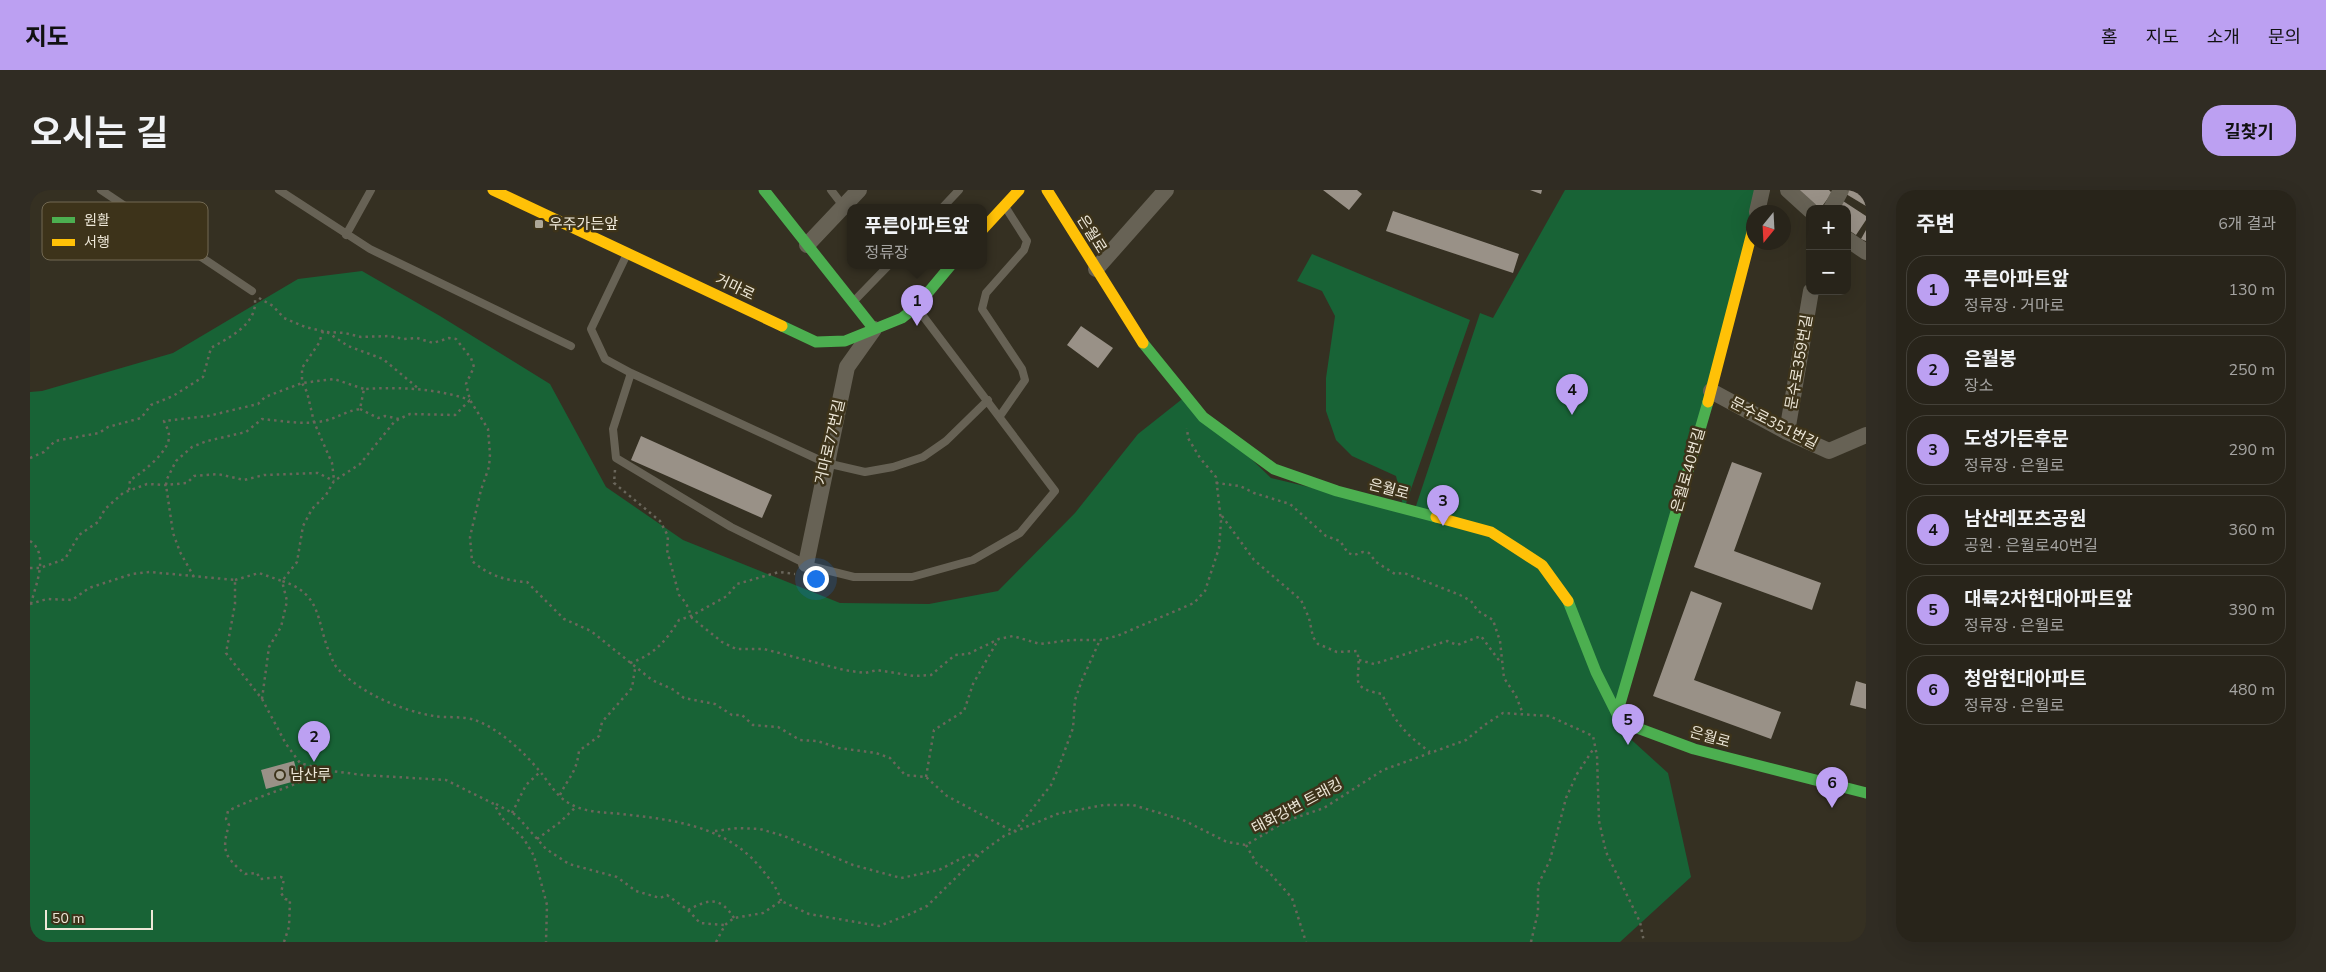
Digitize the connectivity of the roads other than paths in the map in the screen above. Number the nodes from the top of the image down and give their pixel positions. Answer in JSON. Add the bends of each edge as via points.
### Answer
{"nodes":[{"id":1,"x":102,"y":190,"type":"edge"},
{"id":2,"x":279,"y":190,"type":"edge"},
{"id":3,"x":371,"y":190,"type":"edge"},
{"id":4,"x":493,"y":190,"type":"edge"},
{"id":5,"x":764,"y":190,"type":"edge"},
{"id":6,"x":831,"y":190,"type":"edge"},
{"id":7,"x":859,"y":190,"type":"edge"},
{"id":8,"x":959,"y":190,"type":"edge"},
{"id":9,"x":1019,"y":190,"type":"edge"},
{"id":10,"x":1047,"y":190,"type":"edge"},
{"id":11,"x":1166,"y":190,"type":"edge"},
{"id":12,"x":1762,"y":190,"type":"edge"},
{"id":13,"x":1788,"y":190,"type":"edge"},
{"id":14,"x":1842,"y":190,"type":"edge"},
{"id":15,"x":120,"y":202,"type":"edge"},
{"id":16,"x":946,"y":204,"type":"edge"},
{"id":17,"x":1759,"y":205,"type":"edge"},
{"id":18,"x":1833,"y":205,"type":"edge"},
{"id":19,"x":1004,"y":206,"type":"junction"},
{"id":20,"x":1806,"y":206,"type":"edge"},
{"id":21,"x":844,"y":207,"type":"junction"},
{"id":22,"x":987,"y":225,"type":"edge"},
{"id":23,"x":346,"y":235,"type":"junction"},
{"id":24,"x":1851,"y":242,"type":"edge"},
{"id":25,"x":807,"y":245,"type":"junction"},
{"id":26,"x":1748,"y":250,"type":"edge"},
{"id":27,"x":1866,"y":252,"type":"edge"},
{"id":28,"x":627,"y":253,"type":"junction"},
{"id":29,"x":206,"y":260,"type":"edge"},
{"id":30,"x":884,"y":269,"type":"edge"},
{"id":31,"x":948,"y":269,"type":"edge"},
{"id":32,"x":1096,"y":269,"type":"junction"},
{"id":33,"x":252,"y":291,"type":"road end"},
{"id":34,"x":1810,"y":295,"type":"edge"},
{"id":35,"x":853,"y":302,"type":"junction"},
{"id":36,"x":916,"y":307,"type":"junction"},
{"id":37,"x":874,"y":329,"type":"junction"},
{"id":38,"x":571,"y":346,"type":"dead end"},
{"id":39,"x":631,"y":374,"type":"junction"},
{"id":40,"x":1711,"y":391,"type":"junction"},
{"id":41,"x":988,"y":400,"type":"junction"},
{"id":42,"x":1000,"y":416,"type":"junction"},
{"id":43,"x":1787,"y":432,"type":"junction"},
{"id":44,"x":1866,"y":435,"type":"edge"},
{"id":45,"x":826,"y":463,"type":"junction"},
{"id":46,"x":806,"y":564,"type":"junction"},
{"id":47,"x":1617,"y":714,"type":"junction"},
{"id":48,"x":1866,"y":793,"type":"edge"}],
"edges":[{"from":1,"to":15,"type":"lane"},
{"from":2,"to":23,"type":"lane"},
{"from":3,"to":23,"type":"lane"},
{"from":4,"to":28,"type":"street","name":"거마로"},
{"from":5,"to":25,"type":"street"},
{"from":6,"to":21,"type":"lane"},
{"from":7,"to":21,"type":"street"},
{"from":8,"to":16,"type":"lane"},
{"from":9,"to":19,"type":"street"},
{"from":10,"to":32,"type":"street","name":"은월로"},
{"from":11,"to":32,"type":"street"},
{"from":12,"to":17,"type":"street"},
{"from":13,"to":20,"type":"street"},
{"from":14,"to":18,"type":"street"},
{"from":19,"to":22,"type":"street"},
{"from":19,"to":42,"type":"lane","via":[[1027,240],[1024,250],[986,293],[982,309],[1022,369],[1025,380]]},
{"from":21,"to":25,"type":"street"},
{"from":23,"to":38,"type":"lane"},
{"from":24,"to":27,"type":"street"},
{"from":25,"to":35,"type":"street"},
{"from":26,"to":40,"type":"street","name":"은월로40번길"},
{"from":28,"to":37,"type":"street","name":"거마로","via":[[816,342],[845,341]]},
{"from":28,"to":39,"type":"lane","via":[[591,329],[605,360]]},
{"from":29,"to":33,"type":"lane"},
{"from":30,"to":35,"type":"lane"},
{"from":31,"to":36,"type":"street","name":"거마로"},
{"from":32,"to":47,"type":"street","name":"은월로","via":[[1139,338],[1203,416],[1274,469],[1337,491],[1491,532],[1542,565],[1568,602]]},
{"from":34,"to":43,"type":"street","name":"문수로359번길"},
{"from":35,"to":37,"type":"street"},
{"from":36,"to":37,"type":"street","name":"거마로","via":[[902,318]]},
{"from":36,"to":41,"type":"lane"},
{"from":37,"to":45,"type":"street","name":"거마로77번길","via":[[847,366]]},
{"from":39,"to":45,"type":"lane"},
{"from":39,"to":46,"type":"lane","via":[[613,429],[616,458],[731,527]]},
{"from":40,"to":43,"type":"street","name":"문수로351번길"},
{"from":40,"to":47,"type":"street","name":"은월로40번길"},
{"from":41,"to":42,"type":"lane"},
{"from":41,"to":45,"type":"lane","via":[[946,441],[923,457],[865,472]]},
{"from":42,"to":46,"type":"lane","via":[[1054,491],[1020,533],[973,560],[912,576],[854,577]]},
{"from":43,"to":44,"type":"street","name":"문수로351번길","via":[[1829,451]]},
{"from":45,"to":46,"type":"street","name":"거마로77번길"},
{"from":47,"to":48,"type":"street","name":"은월로","via":[[1632,726],[1694,749]]}]}
